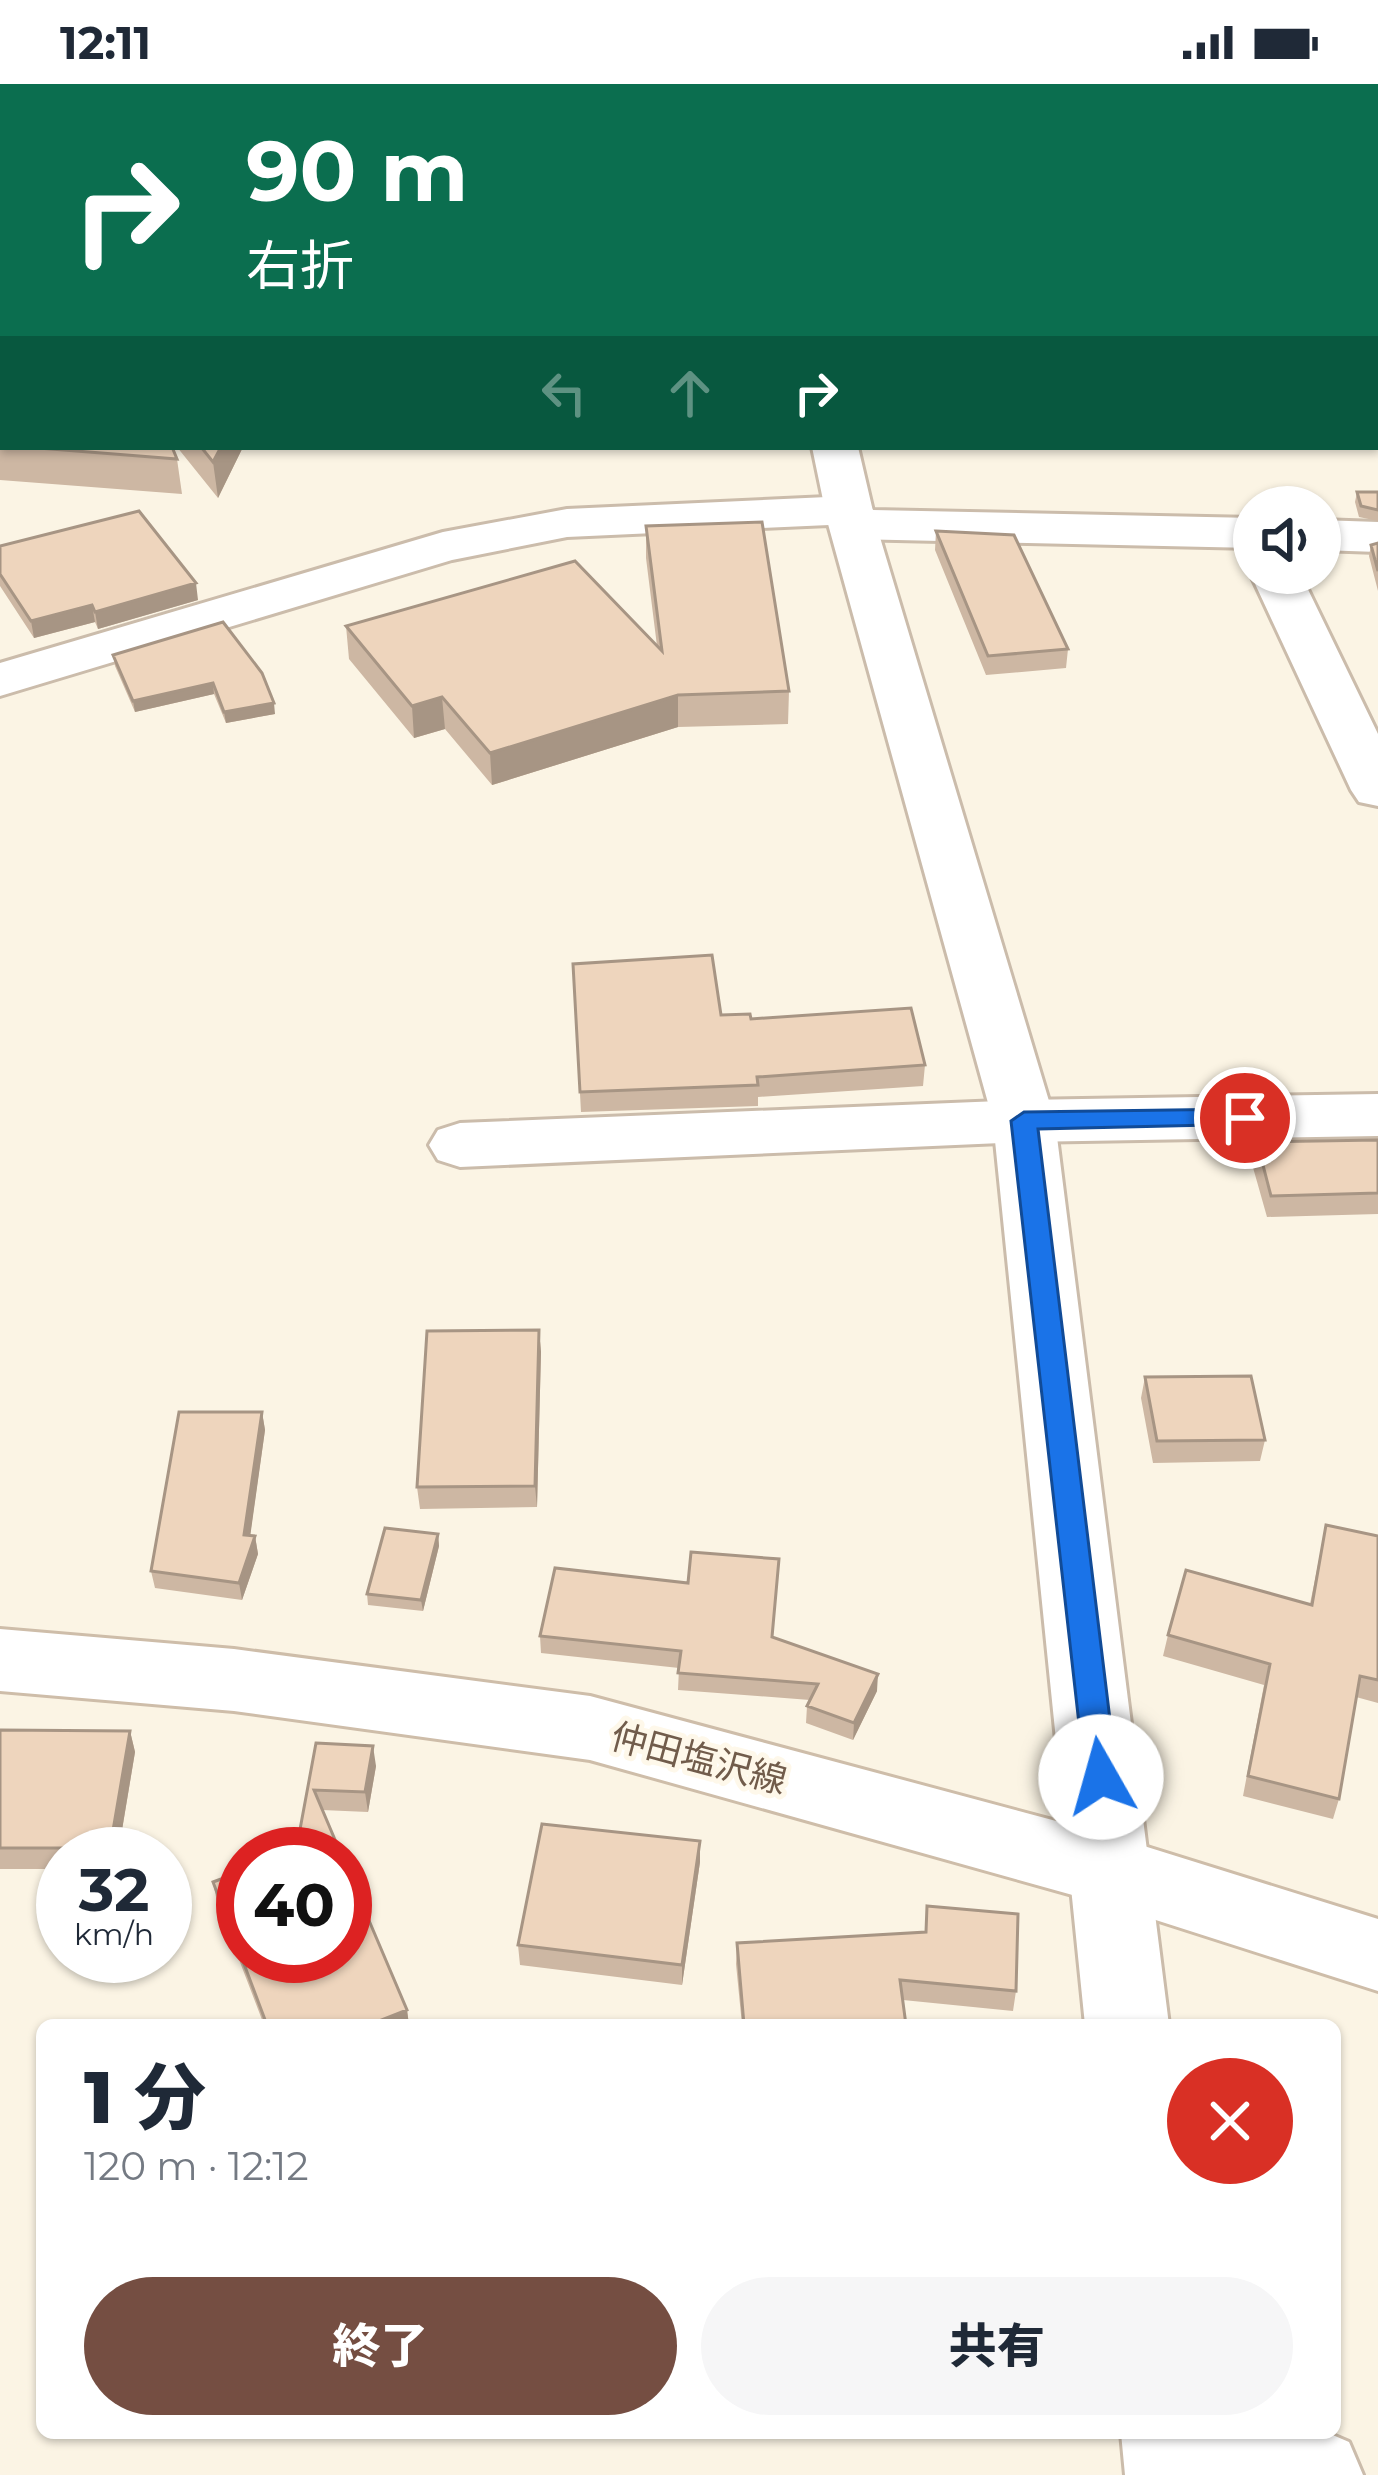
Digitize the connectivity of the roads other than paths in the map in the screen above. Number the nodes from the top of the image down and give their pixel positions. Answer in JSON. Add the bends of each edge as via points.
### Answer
{"nodes":[{"id":1,"x":836,"y":450,"type":"edge"},
{"id":2,"x":851,"y":517,"type":"junction"},
{"id":3,"x":1233,"y":532,"type":"edge"},
{"id":4,"x":1341,"y":536,"type":"edge"},
{"id":5,"x":1378,"y":537,"type":"edge"},
{"id":6,"x":1285,"y":594,"type":"edge"},
{"id":7,"x":0,"y":680,"type":"edge"},
{"id":8,"x":1378,"y":790,"type":"edge"},
{"id":9,"x":1378,"y":1115,"type":"edge"},
{"id":10,"x":1024,"y":1121,"type":"junction"},
{"id":11,"x":460,"y":1145,"type":"dead end"},
{"id":12,"x":0,"y":1660,"type":"edge"},
{"id":13,"x":1112,"y":1871,"type":"junction"},
{"id":14,"x":1378,"y":1955,"type":"edge"},
{"id":15,"x":1126,"y":2019,"type":"edge"},
{"id":16,"x":1169,"y":2439,"type":"edge"},
{"id":17,"x":1220,"y":2439,"type":"edge"},
{"id":18,"x":1172,"y":2475,"type":"edge"},
{"id":19,"x":1316,"y":2475,"type":"edge"}],
"edges":[{"from":1,"to":2,"type":"street"},
{"from":2,"to":3,"type":"street"},
{"from":2,"to":7,"type":"street","via":[[567,523],[464,543]]},
{"from":2,"to":10,"type":"street"},
{"from":4,"to":5,"type":"street"},
{"from":6,"to":8,"type":"street"},
{"from":9,"to":10,"type":"street"},
{"from":10,"to":11,"type":"street"},
{"from":10,"to":13,"type":"street"},
{"from":12,"to":13,"type":"street","name":"仲田塩沢線","via":[[234,1680],[590,1728]]},
{"from":13,"to":14,"type":"street","name":"仲田塩沢線"},
{"from":13,"to":15,"type":"street"},
{"from":16,"to":18,"type":"street"},
{"from":17,"to":19,"type":"street"}]}
